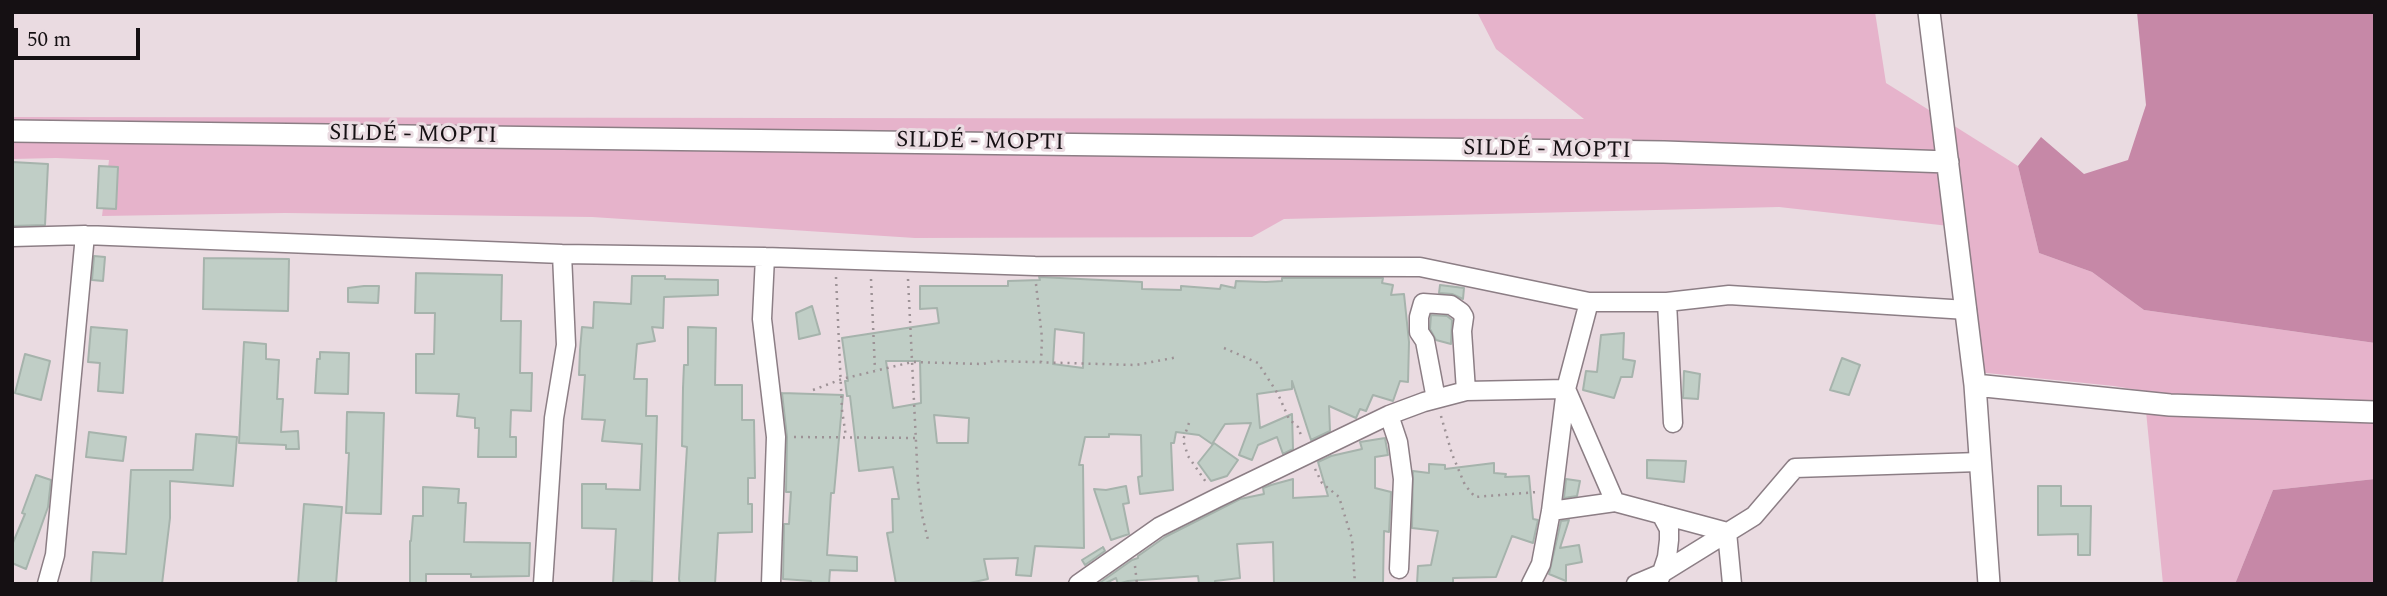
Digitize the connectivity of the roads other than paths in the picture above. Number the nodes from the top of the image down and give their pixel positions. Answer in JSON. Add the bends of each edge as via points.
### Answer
{"nodes":[{"id":1,"x":1929,"y":12,"type":"edge"},
{"id":2,"x":12,"y":131,"type":"edge"},
{"id":3,"x":1948,"y":162,"type":"junction"},
{"id":4,"x":85,"y":235,"type":"junction"},
{"id":5,"x":12,"y":237,"type":"edge"},
{"id":6,"x":562,"y":254,"type":"junction"},
{"id":7,"x":765,"y":257,"type":"junction"},
{"id":8,"x":1589,"y":302,"type":"junction"},
{"id":9,"x":1667,"y":302,"type":"junction"},
{"id":10,"x":1966,"y":310,"type":"junction"},
{"id":11,"x":1975,"y":385,"type":"junction"},
{"id":12,"x":1566,"y":389,"type":"junction"},
{"id":13,"x":1466,"y":391,"type":"junction"},
{"id":14,"x":1436,"y":399,"type":"junction"},
{"id":15,"x":2375,"y":412,"type":"edge"},
{"id":16,"x":1389,"y":415,"type":"junction"},
{"id":17,"x":1673,"y":423,"type":"dead end"},
{"id":18,"x":1979,"y":461,"type":"junction"},
{"id":19,"x":1552,"y":502,"type":"junction"},
{"id":20,"x":1615,"y":502,"type":"junction"},
{"id":21,"x":1661,"y":514,"type":"junction"},
{"id":22,"x":1727,"y":532,"type":"junction"},
{"id":23,"x":1399,"y":569,"type":"dead end"},
{"id":24,"x":1660,"y":579,"type":"edge"},
{"id":25,"x":47,"y":584,"type":"edge"},
{"id":26,"x":543,"y":584,"type":"edge"},
{"id":27,"x":771,"y":584,"type":"edge"},
{"id":28,"x":1078,"y":584,"type":"edge"},
{"id":29,"x":1531,"y":584,"type":"edge"},
{"id":30,"x":1636,"y":584,"type":"edge"},
{"id":31,"x":1732,"y":584,"type":"edge"},
{"id":32,"x":1989,"y":584,"type":"edge"}],
"edges":[{"from":1,"to":3,"type":"main road"},
{"from":2,"to":3,"type":"main road","name":"SILDÉ - MOPTI","via":[[1650,152]]},
{"from":3,"to":10,"type":"main road"},
{"from":4,"to":5,"type":"street"},
{"from":4,"to":6,"type":"street"},
{"from":4,"to":25,"type":"street","via":[[55,555]]},
{"from":6,"to":7,"type":"street"},
{"from":6,"to":26,"type":"street","via":[[566,345],[554,418]]},
{"from":7,"to":8,"type":"street","via":[[1035,267],[1420,267]]},
{"from":7,"to":27,"type":"street","via":[[762,319],[776,437]]},
{"from":8,"to":9,"type":"street"},
{"from":8,"to":12,"type":"street"},
{"from":9,"to":10,"type":"street","via":[[1730,295]]},
{"from":9,"to":17,"type":"street"},
{"from":10,"to":11,"type":"main road"},
{"from":11,"to":15,"type":"main road","via":[[2170,405]]},
{"from":11,"to":18,"type":"main road"},
{"from":12,"to":13,"type":"street"},
{"from":12,"to":19,"type":"street"},
{"from":12,"to":20,"type":"street"},
{"from":13,"to":14,"type":"street"},
{"from":13,"to":14,"type":"street","via":[[1464,317],[1451,305],[1423,303],[1419,332],[1425,341]]},
{"from":14,"to":16,"type":"street"},
{"from":16,"to":23,"type":"street","via":[[1403,479]]},
{"from":16,"to":28,"type":"street","via":[[1158,527]]},
{"from":18,"to":22,"type":"street","via":[[1795,468],[1754,516]]},
{"from":18,"to":32,"type":"main road"},
{"from":19,"to":20,"type":"street"},
{"from":19,"to":29,"type":"street","via":[[1541,564]]},
{"from":20,"to":21,"type":"street"},
{"from":21,"to":22,"type":"street"},
{"from":21,"to":24,"type":"street","via":[[1669,528],[1669,540]]},
{"from":22,"to":24,"type":"street"},
{"from":22,"to":31,"type":"street"},
{"from":24,"to":30,"type":"street"}]}
